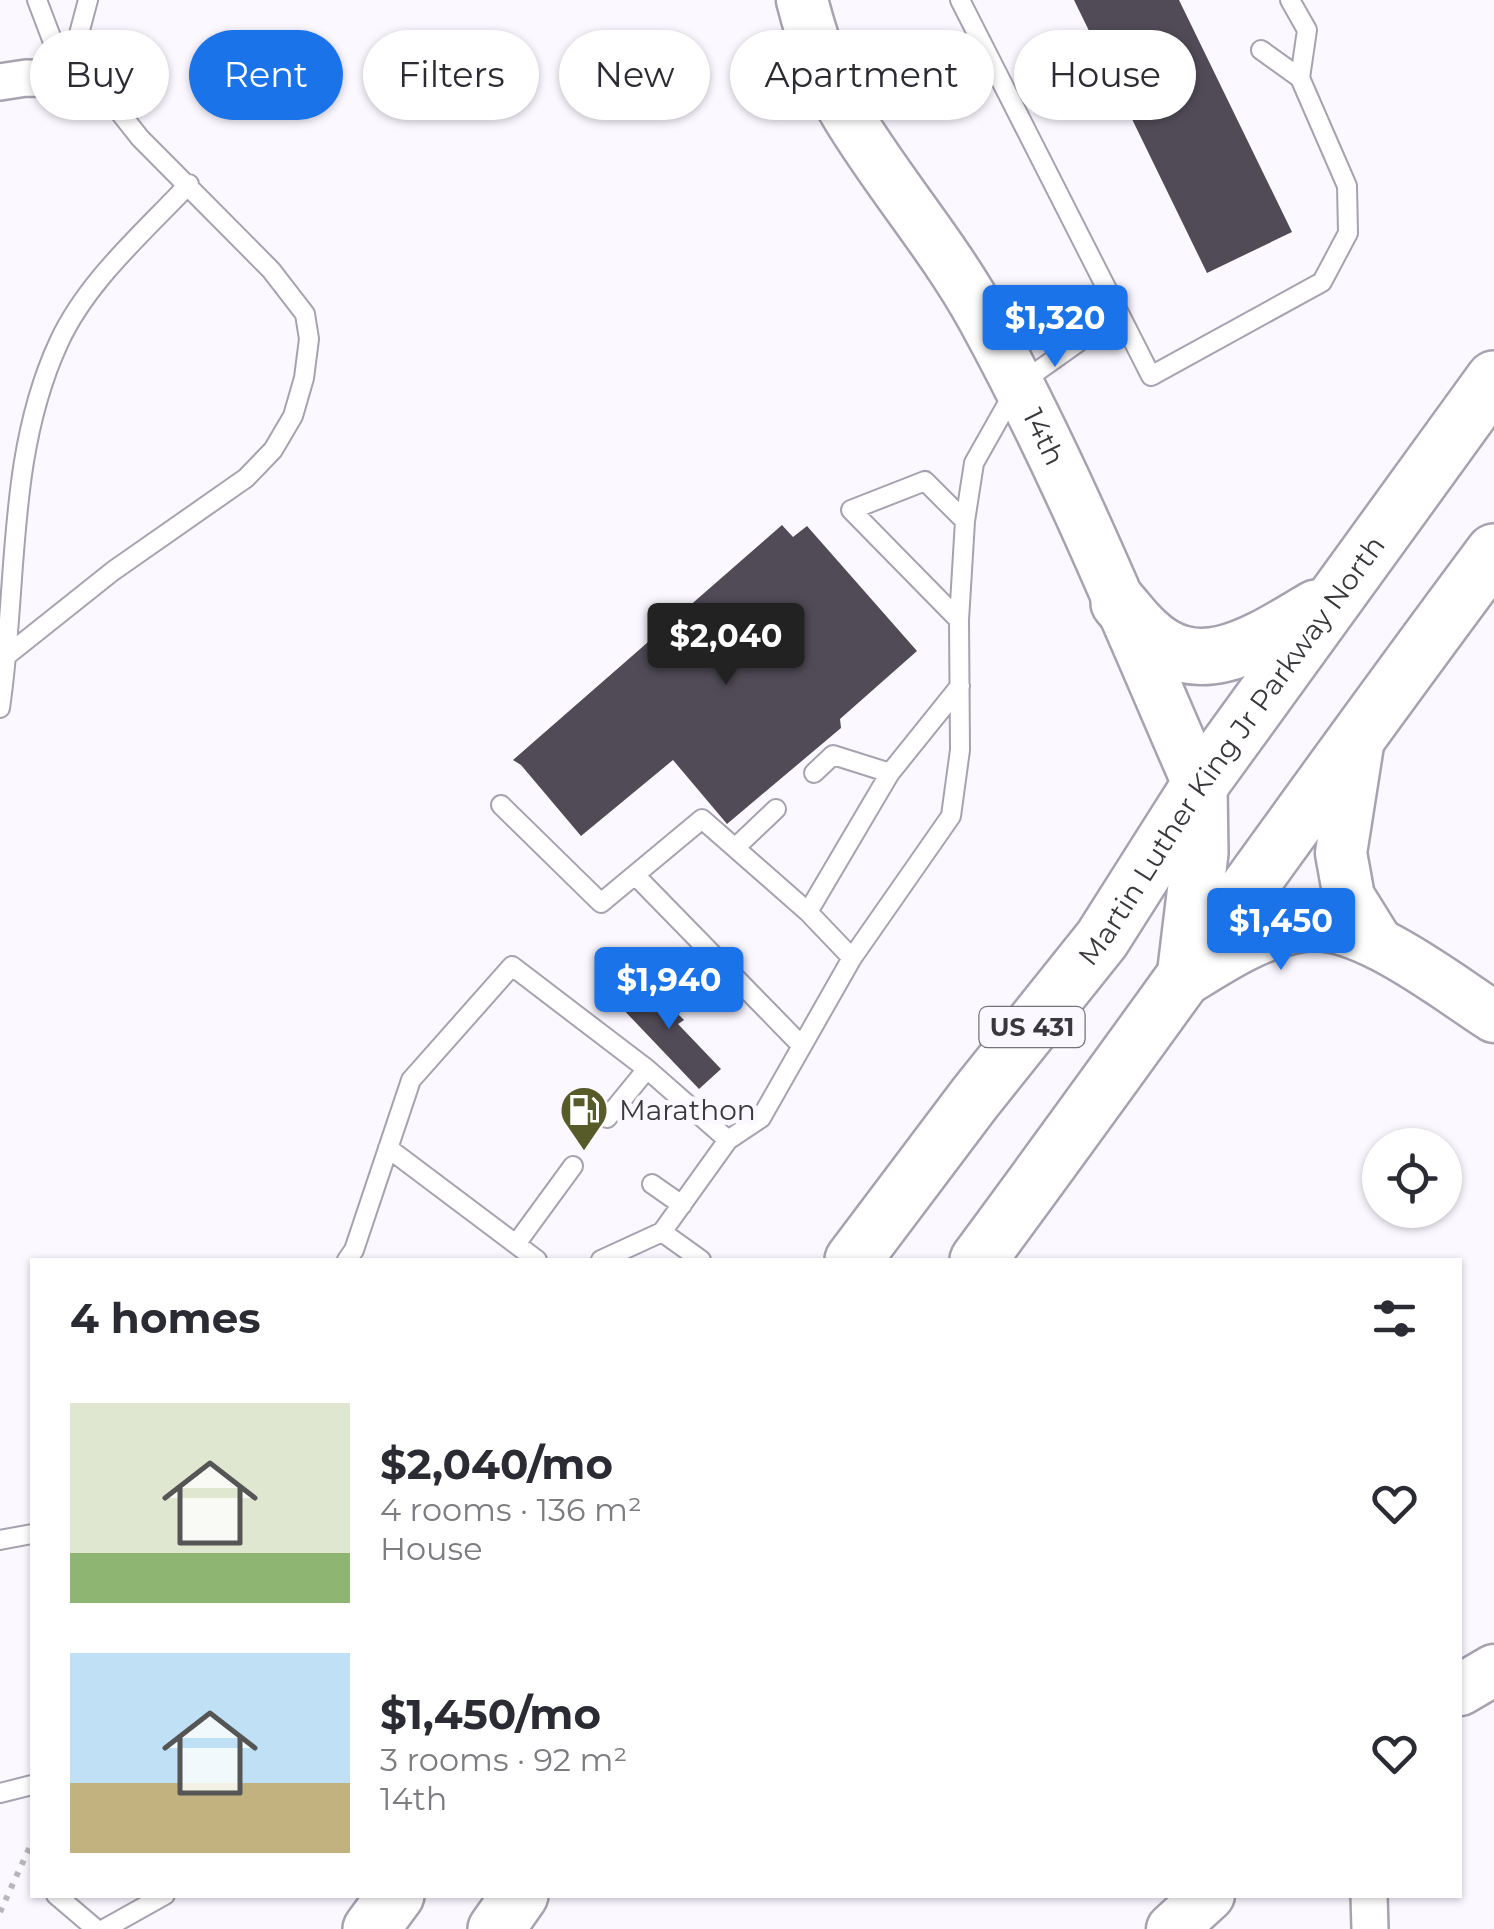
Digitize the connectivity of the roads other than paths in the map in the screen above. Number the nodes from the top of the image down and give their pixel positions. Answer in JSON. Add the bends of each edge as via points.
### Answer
{"nodes":[{"id":1,"x":37,"y":0,"type":"edge"},
{"id":2,"x":88,"y":0,"type":"edge"},
{"id":3,"x":802,"y":0,"type":"edge"},
{"id":4,"x":960,"y":0,"type":"edge"},
{"id":5,"x":1290,"y":0,"type":"edge"},
{"id":6,"x":48,"y":30,"type":"edge"},
{"id":7,"x":80,"y":30,"type":"edge"},
{"id":8,"x":1260,"y":50,"type":"dead end"},
{"id":9,"x":30,"y":78,"type":"edge"},
{"id":10,"x":1300,"y":78,"type":"junction"},
{"id":11,"x":0,"y":82,"type":"edge"},
{"id":12,"x":126,"y":120,"type":"edge"},
{"id":13,"x":190,"y":184,"type":"junction"},
{"id":14,"x":1112,"y":299,"type":"junction"},
{"id":15,"x":1089,"y":312,"type":"junction"},
{"id":16,"x":991,"y":334,"type":"junction"},
{"id":17,"x":1494,"y":379,"type":"edge"},
{"id":18,"x":1018,"y":385,"type":"junction"},
{"id":19,"x":965,"y":520,"type":"junction"},
{"id":20,"x":1494,"y":552,"type":"edge"},
{"id":21,"x":1332,"y":599,"type":"junction"},
{"id":22,"x":1119,"y":602,"type":"junction"},
{"id":23,"x":959,"y":620,"type":"junction"},
{"id":24,"x":5,"y":658,"type":"junction"},
{"id":25,"x":960,"y":686,"type":"junction"},
{"id":26,"x":0,"y":708,"type":"edge"},
{"id":27,"x":1360,"y":731,"type":"junction"},
{"id":28,"x":890,"y":773,"type":"junction"},
{"id":29,"x":814,"y":774,"type":"dead end"},
{"id":30,"x":1199,"y":786,"type":"junction"},
{"id":31,"x":501,"y":805,"type":"dead end"},
{"id":32,"x":776,"y":809,"type":"dead end"},
{"id":33,"x":735,"y":848,"type":"junction"},
{"id":34,"x":635,"y":875,"type":"junction"},
{"id":35,"x":808,"y":912,"type":"junction"},
{"id":36,"x":1376,"y":942,"type":"junction"},
{"id":37,"x":852,"y":958,"type":"junction"},
{"id":38,"x":1184,"y":982,"type":"junction"},
{"id":39,"x":1494,"y":1017,"type":"edge"},
{"id":40,"x":802,"y":1046,"type":"junction"},
{"id":41,"x":647,"y":1069,"type":"junction"},
{"id":42,"x":607,"y":1118,"type":"dead end"},
{"id":43,"x":728,"y":1140,"type":"junction"},
{"id":44,"x":388,"y":1148,"type":"junction"},
{"id":45,"x":573,"y":1166,"type":"dead end"},
{"id":46,"x":652,"y":1184,"type":"dead end"},
{"id":47,"x":682,"y":1205,"type":"junction"},
{"id":48,"x":662,"y":1232,"type":"junction"},
{"id":49,"x":516,"y":1244,"type":"junction"},
{"id":50,"x":357,"y":1257,"type":"edge"},
{"id":51,"x":534,"y":1258,"type":"edge"},
{"id":52,"x":606,"y":1258,"type":"edge"},
{"id":53,"x":698,"y":1258,"type":"edge"},
{"id":54,"x":855,"y":1258,"type":"edge"},
{"id":55,"x":979,"y":1258,"type":"edge"},
{"id":56,"x":30,"y":1534,"type":"edge"},
{"id":57,"x":0,"y":1540,"type":"edge"},
{"id":58,"x":1494,"y":1670,"type":"edge"},
{"id":59,"x":1462,"y":1689,"type":"edge"},
{"id":60,"x":30,"y":1786,"type":"edge"},
{"id":61,"x":0,"y":1793,"type":"edge"},
{"id":62,"x":60,"y":1898,"type":"edge"},
{"id":63,"x":158,"y":1898,"type":"edge"},
{"id":64,"x":394,"y":1898,"type":"edge"},
{"id":65,"x":518,"y":1898,"type":"edge"},
{"id":66,"x":1206,"y":1898,"type":"edge"},
{"id":67,"x":1370,"y":1898,"type":"edge"},
{"id":68,"x":96,"y":1929,"type":"edge"},
{"id":69,"x":104,"y":1929,"type":"edge"},
{"id":70,"x":371,"y":1929,"type":"edge"},
{"id":71,"x":496,"y":1929,"type":"edge"},
{"id":72,"x":1172,"y":1929,"type":"edge"},
{"id":73,"x":1370,"y":1929,"type":"edge"}],
"edges":[{"from":1,"to":6,"type":"lane"},
{"from":2,"to":7,"type":"lane"},
{"from":3,"to":16,"type":"street","name":"14th","via":[[845,112],[950,262]]},
{"from":4,"to":14,"type":"lane"},
{"from":5,"to":10,"type":"lane","via":[[1306,30]]},
{"from":8,"to":10,"type":"lane"},
{"from":9,"to":11,"type":"street"},
{"from":10,"to":14,"type":"lane","via":[[1347,186],[1348,234],[1322,282],[1151,376]]},
{"from":12,"to":13,"type":"lane"},
{"from":13,"to":24,"type":"lane","via":[[105,273],[59,341],[34,416],[19,498]]},
{"from":13,"to":24,"type":"lane","via":[[304,314],[310,338],[293,416],[246,478],[113,571]]},
{"from":14,"to":15,"type":"lane"},
{"from":15,"to":16,"type":"lane","via":[[1072,299]]},
{"from":15,"to":18,"type":"lane","via":[[1087,336]]},
{"from":16,"to":18,"type":"street","name":"14th"},
{"from":17,"to":21,"type":"highway","name":"Martin Luther King Jr Parkway North","number":"US 431"},
{"from":18,"to":19,"type":"lane","via":[[974,463]]},
{"from":18,"to":22,"type":"street","name":"14th"},
{"from":19,"to":23,"type":"lane"},
{"from":19,"to":23,"type":"lane","via":[[924,481],[851,510]]},
{"from":20,"to":27,"type":"highway","number":"US 431"},
{"from":21,"to":22,"type":"highway","via":[[1244,650],[1218,656],[1182,654],[1164,645]]},
{"from":21,"to":30,"type":"highway","name":"Martin Luther King Jr Parkway North","number":"US 431"},
{"from":22,"to":30,"type":"street","name":"14th"},
{"from":23,"to":25,"type":"lane"},
{"from":24,"to":26,"type":"lane"},
{"from":25,"to":28,"type":"lane"},
{"from":25,"to":37,"type":"lane","via":[[951,816]]},
{"from":27,"to":36,"type":"street","via":[[1341,853],[1349,897]]},
{"from":27,"to":38,"type":"highway","number":"US 431"},
{"from":28,"to":29,"type":"lane","via":[[834,755]]},
{"from":28,"to":35,"type":"lane"},
{"from":30,"to":38,"type":"highway","via":[[1200,853]]},
{"from":30,"to":54,"type":"highway","name":"Martin Luther King Jr Parkway North","number":"US 431","via":[[1102,939]]},
{"from":31,"to":34,"type":"lane","via":[[601,903]]},
{"from":32,"to":33,"type":"lane"},
{"from":33,"to":34,"type":"lane","via":[[702,819]]},
{"from":33,"to":35,"type":"lane"},
{"from":34,"to":40,"type":"lane"},
{"from":35,"to":37,"type":"lane"},
{"from":36,"to":38,"type":"street","via":[[1306,925],[1248,944]]},
{"from":36,"to":39,"type":"street"},
{"from":37,"to":40,"type":"lane"},
{"from":38,"to":55,"type":"highway","number":"US 431"},
{"from":40,"to":43,"type":"lane","via":[[761,1118]]},
{"from":41,"to":42,"type":"lane"},
{"from":41,"to":43,"type":"lane"},
{"from":41,"to":44,"type":"lane","via":[[512,966],[411,1080]]},
{"from":43,"to":47,"type":"lane"},
{"from":44,"to":49,"type":"lane"},
{"from":44,"to":50,"type":"lane"},
{"from":45,"to":49,"type":"lane"},
{"from":46,"to":47,"type":"lane"},
{"from":47,"to":48,"type":"lane"},
{"from":48,"to":52,"type":"lane"},
{"from":48,"to":53,"type":"lane"},
{"from":49,"to":51,"type":"lane"},
{"from":56,"to":57,"type":"lane"},
{"from":58,"to":59,"type":"street"},
{"from":60,"to":61,"type":"lane"},
{"from":62,"to":68,"type":"lane"},
{"from":63,"to":69,"type":"lane"},
{"from":64,"to":70,"type":"highway"},
{"from":65,"to":71,"type":"highway"},
{"from":66,"to":72,"type":"street"},
{"from":67,"to":73,"type":"street"}]}
